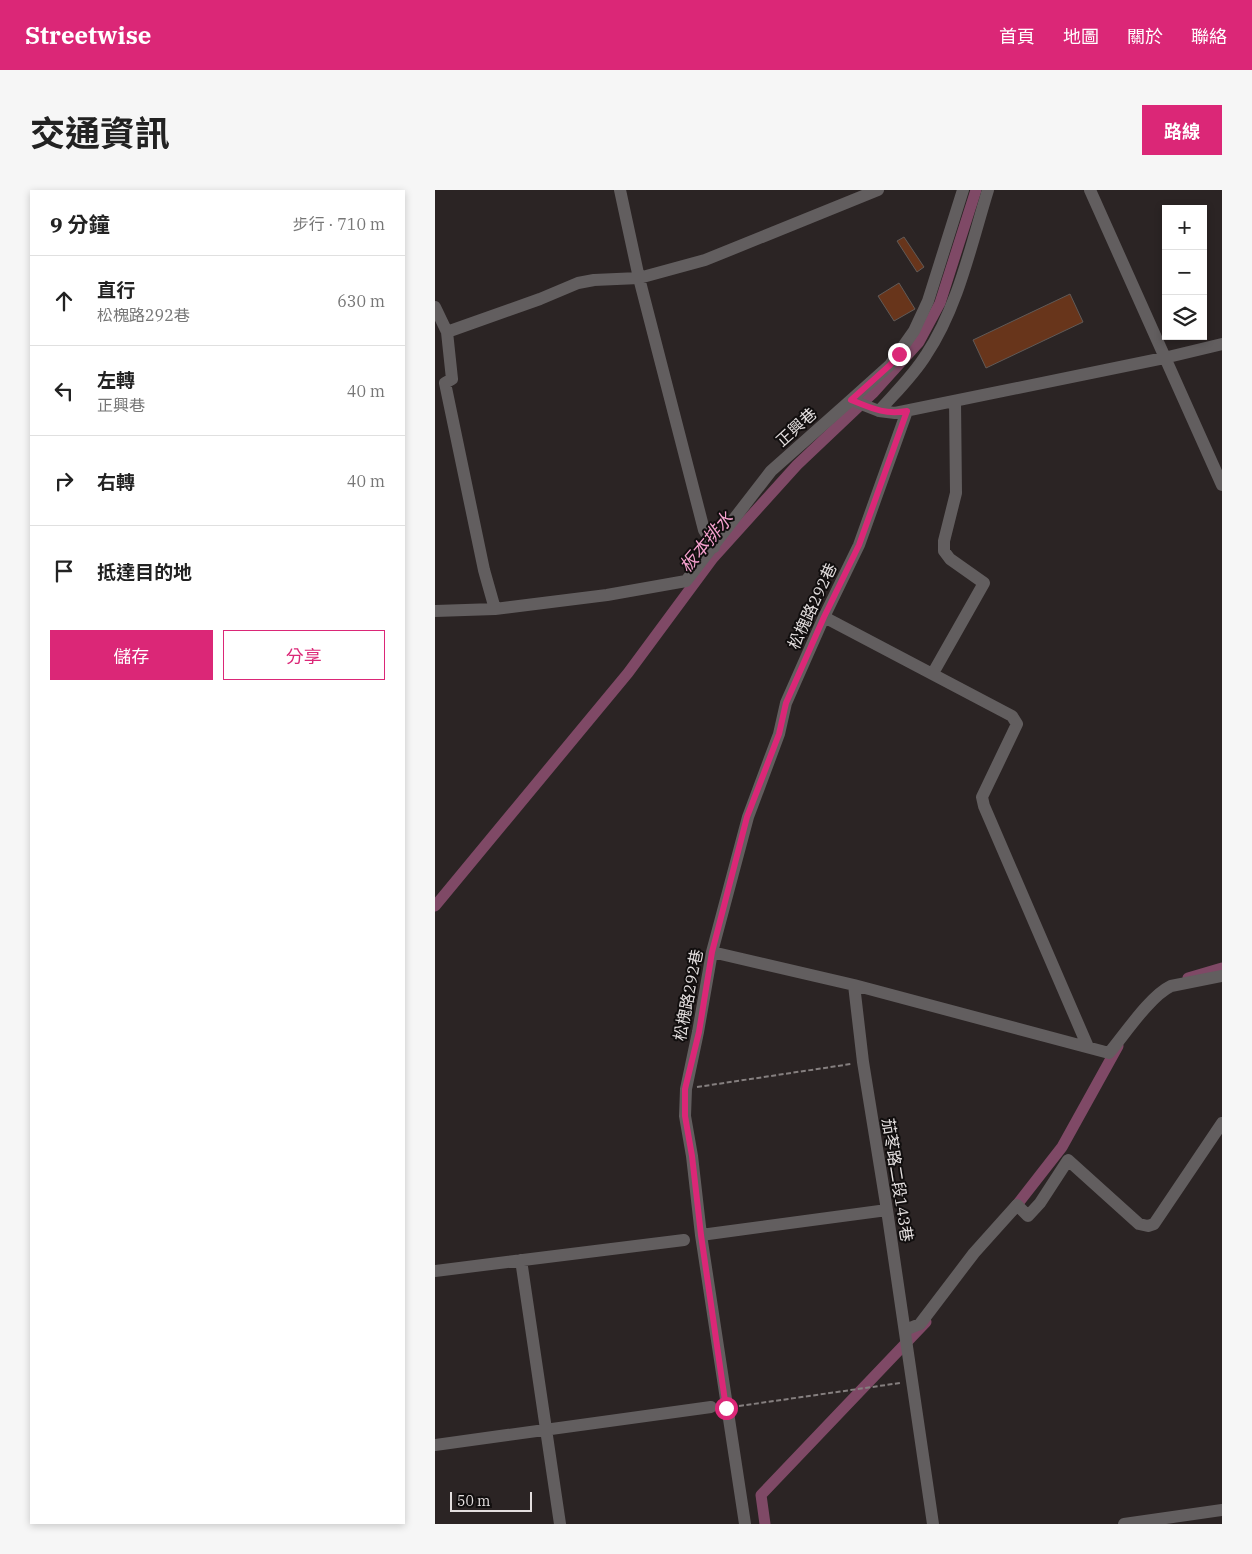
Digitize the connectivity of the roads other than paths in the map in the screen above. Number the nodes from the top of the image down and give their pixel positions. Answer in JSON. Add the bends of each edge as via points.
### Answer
{"nodes":[{"id":1,"x":620,"y":190,"type":"edge"},
{"id":2,"x":878,"y":190,"type":"edge"},
{"id":3,"x":963,"y":190,"type":"edge"},
{"id":4,"x":988,"y":190,"type":"edge"},
{"id":5,"x":1090,"y":190,"type":"edge"},
{"id":6,"x":639,"y":278,"type":"junction"},
{"id":7,"x":435,"y":307,"type":"edge"},
{"id":8,"x":447,"y":332,"type":"junction"},
{"id":9,"x":1222,"y":344,"type":"edge"},
{"id":10,"x":1164,"y":358,"type":"junction"},
{"id":11,"x":440,"y":384,"type":"edge"},
{"id":12,"x":853,"y":401,"type":"junction"},
{"id":13,"x":955,"y":401,"type":"junction"},
{"id":14,"x":875,"y":410,"type":"junction"},
{"id":15,"x":907,"y":411,"type":"junction"},
{"id":16,"x":1222,"y":485,"type":"edge"},
{"id":17,"x":714,"y":547,"type":"junction"},
{"id":18,"x":495,"y":609,"type":"junction"},
{"id":19,"x":435,"y":611,"type":"edge"},
{"id":20,"x":824,"y":617,"type":"junction"},
{"id":21,"x":933,"y":673,"type":"junction"},
{"id":22,"x":712,"y":952,"type":"junction"},
{"id":23,"x":1222,"y":976,"type":"edge"},
{"id":24,"x":854,"y":985,"type":"junction"},
{"id":25,"x":1088,"y":1048,"type":"junction"},
{"id":26,"x":1222,"y":1122,"type":"edge"},
{"id":27,"x":887,"y":1210,"type":"junction"},
{"id":28,"x":701,"y":1235,"type":"junction"},
{"id":29,"x":684,"y":1240,"type":"dead end"},
{"id":30,"x":521,"y":1260,"type":"junction"},
{"id":31,"x":435,"y":1271,"type":"edge"},
{"id":32,"x":905,"y":1330,"type":"junction"},
{"id":33,"x":711,"y":1407,"type":"dead end"},
{"id":34,"x":546,"y":1429,"type":"junction"},
{"id":35,"x":435,"y":1444,"type":"edge"},
{"id":36,"x":1222,"y":1510,"type":"edge"},
{"id":37,"x":560,"y":1524,"type":"edge"},
{"id":38,"x":745,"y":1524,"type":"edge"},
{"id":39,"x":933,"y":1524,"type":"edge"},
{"id":40,"x":1124,"y":1524,"type":"edge"}],
"edges":[{"from":1,"to":6,"type":"lane"},
{"from":2,"to":6,"type":"lane","via":[[705,260]]},
{"from":3,"to":12,"type":"lane","name":"正興巷","via":[[928,301],[914,331],[890,365]]},
{"from":4,"to":14,"type":"lane","via":[[956,293],[940,332],[918,367]]},
{"from":5,"to":10,"type":"lane"},
{"from":6,"to":8,"type":"lane","via":[[578,283]]},
{"from":6,"to":17,"type":"lane","via":[[704,530]]},
{"from":7,"to":8,"type":"lane"},
{"from":8,"to":11,"type":"lane","via":[[452,379]]},
{"from":9,"to":10,"type":"lane"},
{"from":10,"to":13,"type":"lane"},
{"from":10,"to":16,"type":"lane"},
{"from":11,"to":18,"type":"lane"},
{"from":12,"to":14,"type":"lane"},
{"from":12,"to":17,"type":"lane","name":"正興巷","via":[[771,471]]},
{"from":13,"to":15,"type":"lane"},
{"from":13,"to":21,"type":"lane","via":[[956,493],[944,551],[984,583]]},
{"from":14,"to":15,"type":"lane"},
{"from":15,"to":20,"type":"lane","name":"松槐路292巷","via":[[859,545]]},
{"from":17,"to":18,"type":"lane","name":"正興巷","via":[[686,581]]},
{"from":18,"to":19,"type":"lane","name":"正興巷"},
{"from":20,"to":21,"type":"lane"},
{"from":20,"to":22,"type":"lane","name":"松槐路292巷","via":[[786,703],[779,734],[747,817]]},
{"from":21,"to":25,"type":"lane","via":[[1013,716],[1017,724],[982,797]]},
{"from":22,"to":24,"type":"lane"},
{"from":22,"to":28,"type":"lane","name":"松槐路292巷","via":[[699,1032],[685,1089],[685,1116]]},
{"from":23,"to":25,"type":"lane","via":[[1165,989],[1109,1053]]},
{"from":24,"to":25,"type":"lane"},
{"from":24,"to":27,"type":"lane","name":"茄苳路二段143巷"},
{"from":26,"to":32,"type":"lane","via":[[1151,1226],[1139,1224],[1068,1160],[1028,1216],[1017,1205],[974,1253],[920,1324]]},
{"from":27,"to":28,"type":"lane"},
{"from":27,"to":32,"type":"lane","name":"茄苳路二段143巷"},
{"from":28,"to":38,"type":"lane","name":"松槐路292巷"},
{"from":29,"to":30,"type":"lane"},
{"from":30,"to":31,"type":"lane"},
{"from":30,"to":34,"type":"lane"},
{"from":32,"to":39,"type":"lane","name":"茄苳路二段143巷"},
{"from":33,"to":34,"type":"lane"},
{"from":34,"to":35,"type":"lane"},
{"from":34,"to":37,"type":"lane"},
{"from":36,"to":40,"type":"lane"}]}
